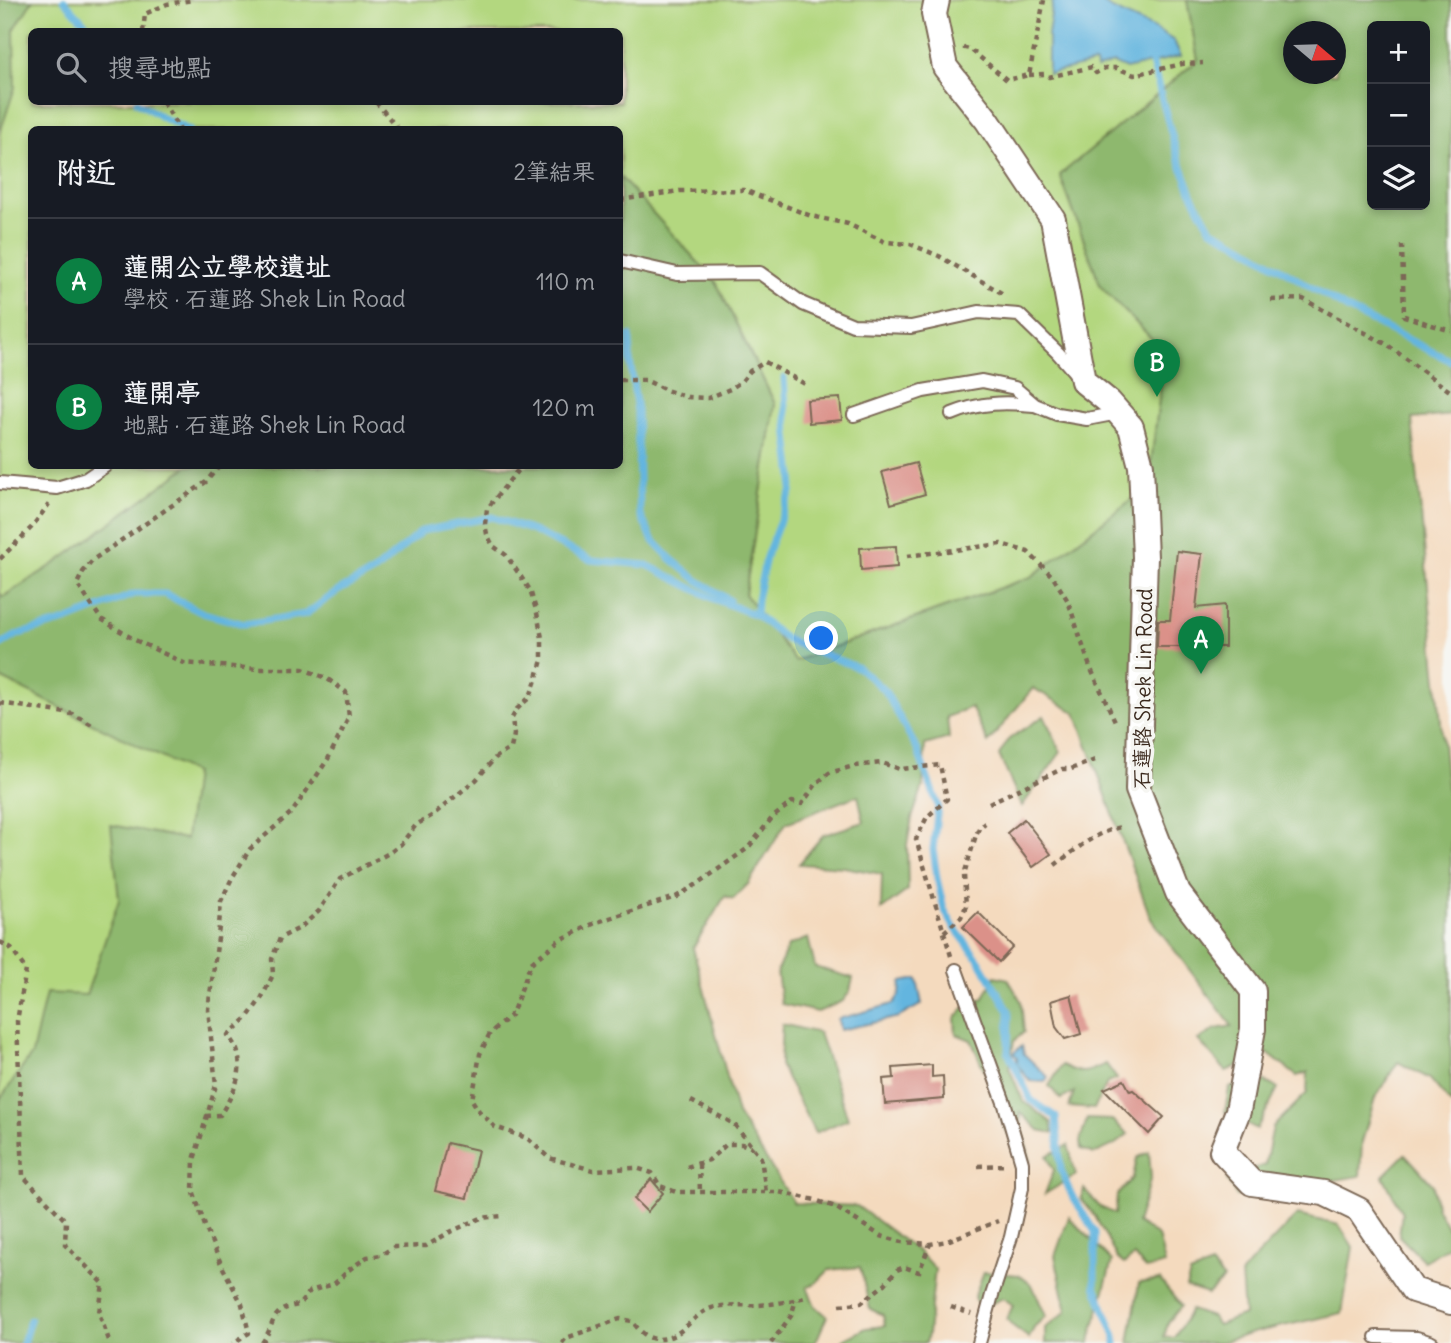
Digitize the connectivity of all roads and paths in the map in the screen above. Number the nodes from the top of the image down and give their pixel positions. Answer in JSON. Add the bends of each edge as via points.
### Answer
{"nodes":[{"id":1,"x":193,"y":0,"type":"edge"},
{"id":2,"x":937,"y":0,"type":"edge"},
{"id":3,"x":1044,"y":0,"type":"edge"},
{"id":4,"x":143,"y":28,"type":"edge"},
{"id":5,"x":1203,"y":63,"type":"dead end"},
{"id":6,"x":1029,"y":75,"type":"junction"},
{"id":7,"x":960,"y":86,"type":"junction"},
{"id":8,"x":165,"y":105,"type":"edge"},
{"id":9,"x":378,"y":105,"type":"edge"},
{"id":10,"x":178,"y":126,"type":"edge"},
{"id":11,"x":396,"y":126,"type":"edge"},
{"id":12,"x":623,"y":200,"type":"edge"},
{"id":13,"x":1402,"y":245,"type":"dead end"},
{"id":14,"x":623,"y":262,"type":"edge"},
{"id":15,"x":1271,"y":300,"type":"dead end"},
{"id":16,"x":1020,"y":315,"type":"junction"},
{"id":17,"x":1451,"y":331,"type":"edge"},
{"id":18,"x":623,"y":380,"type":"edge"},
{"id":19,"x":1083,"y":382,"type":"junction"},
{"id":20,"x":805,"y":384,"type":"dead end"},
{"id":21,"x":1451,"y":391,"type":"edge"},
{"id":22,"x":1035,"y":405,"type":"junction"},
{"id":23,"x":1118,"y":413,"type":"junction"},
{"id":24,"x":953,"y":414,"type":"dead end"},
{"id":25,"x":854,"y":415,"type":"dead end"},
{"id":26,"x":101,"y":469,"type":"edge"},
{"id":27,"x":217,"y":469,"type":"edge"},
{"id":28,"x":519,"y":469,"type":"edge"},
{"id":29,"x":0,"y":483,"type":"edge"},
{"id":30,"x":62,"y":486,"type":"junction"},
{"id":31,"x":907,"y":555,"type":"dead end"},
{"id":32,"x":0,"y":559,"type":"edge"},
{"id":33,"x":0,"y":703,"type":"edge"},
{"id":34,"x":1115,"y":722,"type":"dead end"},
{"id":35,"x":92,"y":725,"type":"dead end"},
{"id":36,"x":1098,"y":759,"type":"dead end"},
{"id":37,"x":989,"y":803,"type":"dead end"},
{"id":38,"x":985,"y":823,"type":"dead end"},
{"id":39,"x":1121,"y":827,"type":"dead end"},
{"id":40,"x":1055,"y":865,"type":"dead end"},
{"id":41,"x":944,"y":932,"type":"junction"},
{"id":42,"x":0,"y":942,"type":"edge"},
{"id":43,"x":956,"y":970,"type":"joint"},
{"id":44,"x":691,"y":1101,"type":"dead end"},
{"id":45,"x":206,"y":1116,"type":"junction"},
{"id":46,"x":754,"y":1149,"type":"junction"},
{"id":47,"x":699,"y":1164,"type":"junction"},
{"id":48,"x":1018,"y":1164,"type":"dead end"},
{"id":49,"x":978,"y":1166,"type":"dead end"},
{"id":50,"x":687,"y":1167,"type":"dead end"},
{"id":51,"x":700,"y":1192,"type":"junction"},
{"id":52,"x":766,"y":1192,"type":"junction"},
{"id":53,"x":502,"y":1216,"type":"dead end"},
{"id":54,"x":1015,"y":1216,"type":"junction"},
{"id":55,"x":930,"y":1244,"type":"junction"},
{"id":56,"x":808,"y":1296,"type":"dead end"},
{"id":57,"x":796,"y":1300,"type":"junction"},
{"id":58,"x":1451,"y":1302,"type":"edge"},
{"id":59,"x":841,"y":1305,"type":"dead end"},
{"id":60,"x":951,"y":1307,"type":"dead end"},
{"id":61,"x":981,"y":1318,"type":"dead end"},
{"id":62,"x":1376,"y":1337,"type":"dead end"},
{"id":63,"x":239,"y":1342,"type":"edge"},
{"id":64,"x":110,"y":1343,"type":"edge"},
{"id":65,"x":262,"y":1343,"type":"edge"},
{"id":66,"x":562,"y":1343,"type":"edge"},
{"id":67,"x":771,"y":1343,"type":"edge"},
{"id":68,"x":979,"y":1343,"type":"edge"},
{"id":69,"x":1432,"y":1343,"type":"edge"}],
"edges":[{"from":1,"to":4,"type":"path","via":[[145,14]]},
{"from":2,"to":7,"type":"street","via":[[934,14],[945,67]]},
{"from":3,"to":6,"type":"path"},
{"from":5,"to":6,"type":"path","via":[[1134,75],[1117,68],[1096,73],[1092,67],[1049,77]]},
{"from":6,"to":7,"type":"path","via":[[1007,80],[965,48]]},
{"from":7,"to":19,"type":"street","via":[[1053,219]]},
{"from":8,"to":10,"type":"path"},
{"from":9,"to":11,"type":"path"},
{"from":12,"to":16,"type":"path","via":[[680,191],[744,190],[811,216],[848,224],[885,242],[910,244],[939,256],[1010,299]]},
{"from":13,"to":17,"type":"path","via":[[1404,316]]},
{"from":14,"to":16,"type":"lane","via":[[677,274],[760,273],[803,304],[853,325],[911,327],[979,312]]},
{"from":15,"to":21,"type":"path","via":[[1303,299],[1386,344]]},
{"from":16,"to":19,"type":"lane"},
{"from":18,"to":20,"type":"path","via":[[645,380],[687,397],[708,398],[730,389],[765,362]]},
{"from":19,"to":23,"type":"street","name":"石蓮路 Shek Lin Road"},
{"from":22,"to":23,"type":"lane","via":[[1087,419]]},
{"from":22,"to":24,"type":"lane","via":[[1006,402],[972,406]]},
{"from":22,"to":25,"type":"lane","via":[[1015,388],[982,381],[923,391]]},
{"from":23,"to":58,"type":"street","name":"石蓮路 Shek Lin Road","via":[[1131,427],[1141,466],[1145,557],[1138,790],[1178,893],[1253,991],[1253,1029],[1238,1111],[1222,1151],[1252,1183],[1324,1193],[1359,1210],[1413,1290]]},
{"from":26,"to":30,"type":"lane","via":[[86,480]]},
{"from":27,"to":45,"type":"path","via":[[206,482],[94,559],[77,584],[101,619],[184,663],[303,669],[346,692],[349,717],[328,759],[293,811],[250,849],[221,901],[208,1009],[216,1085]]},
{"from":28,"to":45,"type":"path","via":[[487,509],[485,524],[493,545],[506,555],[530,590],[542,638],[542,660],[530,696],[512,718],[510,748],[463,791],[415,825],[391,852],[340,879],[319,911],[280,938],[272,959],[273,975],[261,999],[228,1035],[237,1050],[240,1070],[230,1100],[220,1115]]},
{"from":29,"to":30,"type":"lane"},
{"from":30,"to":32,"type":"path","via":[[32,528]]},
{"from":31,"to":34,"type":"path","via":[[1001,544],[1028,552],[1053,577],[1068,601]]},
{"from":33,"to":35,"type":"path","via":[[73,713]]},
{"from":36,"to":37,"type":"path","via":[[1062,769]]},
{"from":38,"to":41,"type":"path","via":[[976,835],[964,875],[966,906]]},
{"from":39,"to":40,"type":"path"},
{"from":41,"to":43,"type":"path"},
{"from":41,"to":51,"type":"path","via":[[916,839],[928,817],[947,799],[940,765],[900,769],[882,763],[829,773],[802,804],[792,802],[748,848],[699,883],[676,897],[597,922],[558,941],[531,963],[512,1014],[490,1033],[480,1054],[472,1100],[479,1111],[495,1128],[527,1138],[549,1158],[593,1170],[636,1168],[652,1173],[660,1186],[676,1192]]},
{"from":42,"to":64,"type":"path","via":[[10,947],[26,970],[17,1021],[23,1176],[66,1221],[65,1245],[103,1283],[99,1313]]},
{"from":43,"to":54,"type":"lane","via":[[1022,1163]]},
{"from":44,"to":46,"type":"path","via":[[734,1124]]},
{"from":45,"to":63,"type":"path","via":[[194,1160],[193,1189],[211,1241],[242,1304],[249,1333]]},
{"from":46,"to":47,"type":"path","via":[[727,1143]]},
{"from":46,"to":52,"type":"path","via":[[761,1158]]},
{"from":47,"to":50,"type":"path"},
{"from":47,"to":51,"type":"path"},
{"from":48,"to":49,"type":"path"},
{"from":51,"to":52,"type":"path"},
{"from":52,"to":55,"type":"path","via":[[835,1207],[881,1236]]},
{"from":53,"to":65,"type":"path","via":[[481,1218],[426,1246],[394,1247],[367,1257],[334,1284],[310,1291],[299,1305],[284,1307]]},
{"from":54,"to":55,"type":"path"},
{"from":54,"to":68,"type":"lane"},
{"from":55,"to":59,"type":"path","via":[[919,1272],[904,1267],[861,1303]]},
{"from":56,"to":57,"type":"path"},
{"from":57,"to":66,"type":"path","via":[[705,1310],[674,1336],[657,1339],[643,1334],[632,1321],[620,1319]]},
{"from":57,"to":67,"type":"path","via":[[791,1317]]},
{"from":60,"to":61,"type":"path"},
{"from":62,"to":69,"type":"lane"}]}
